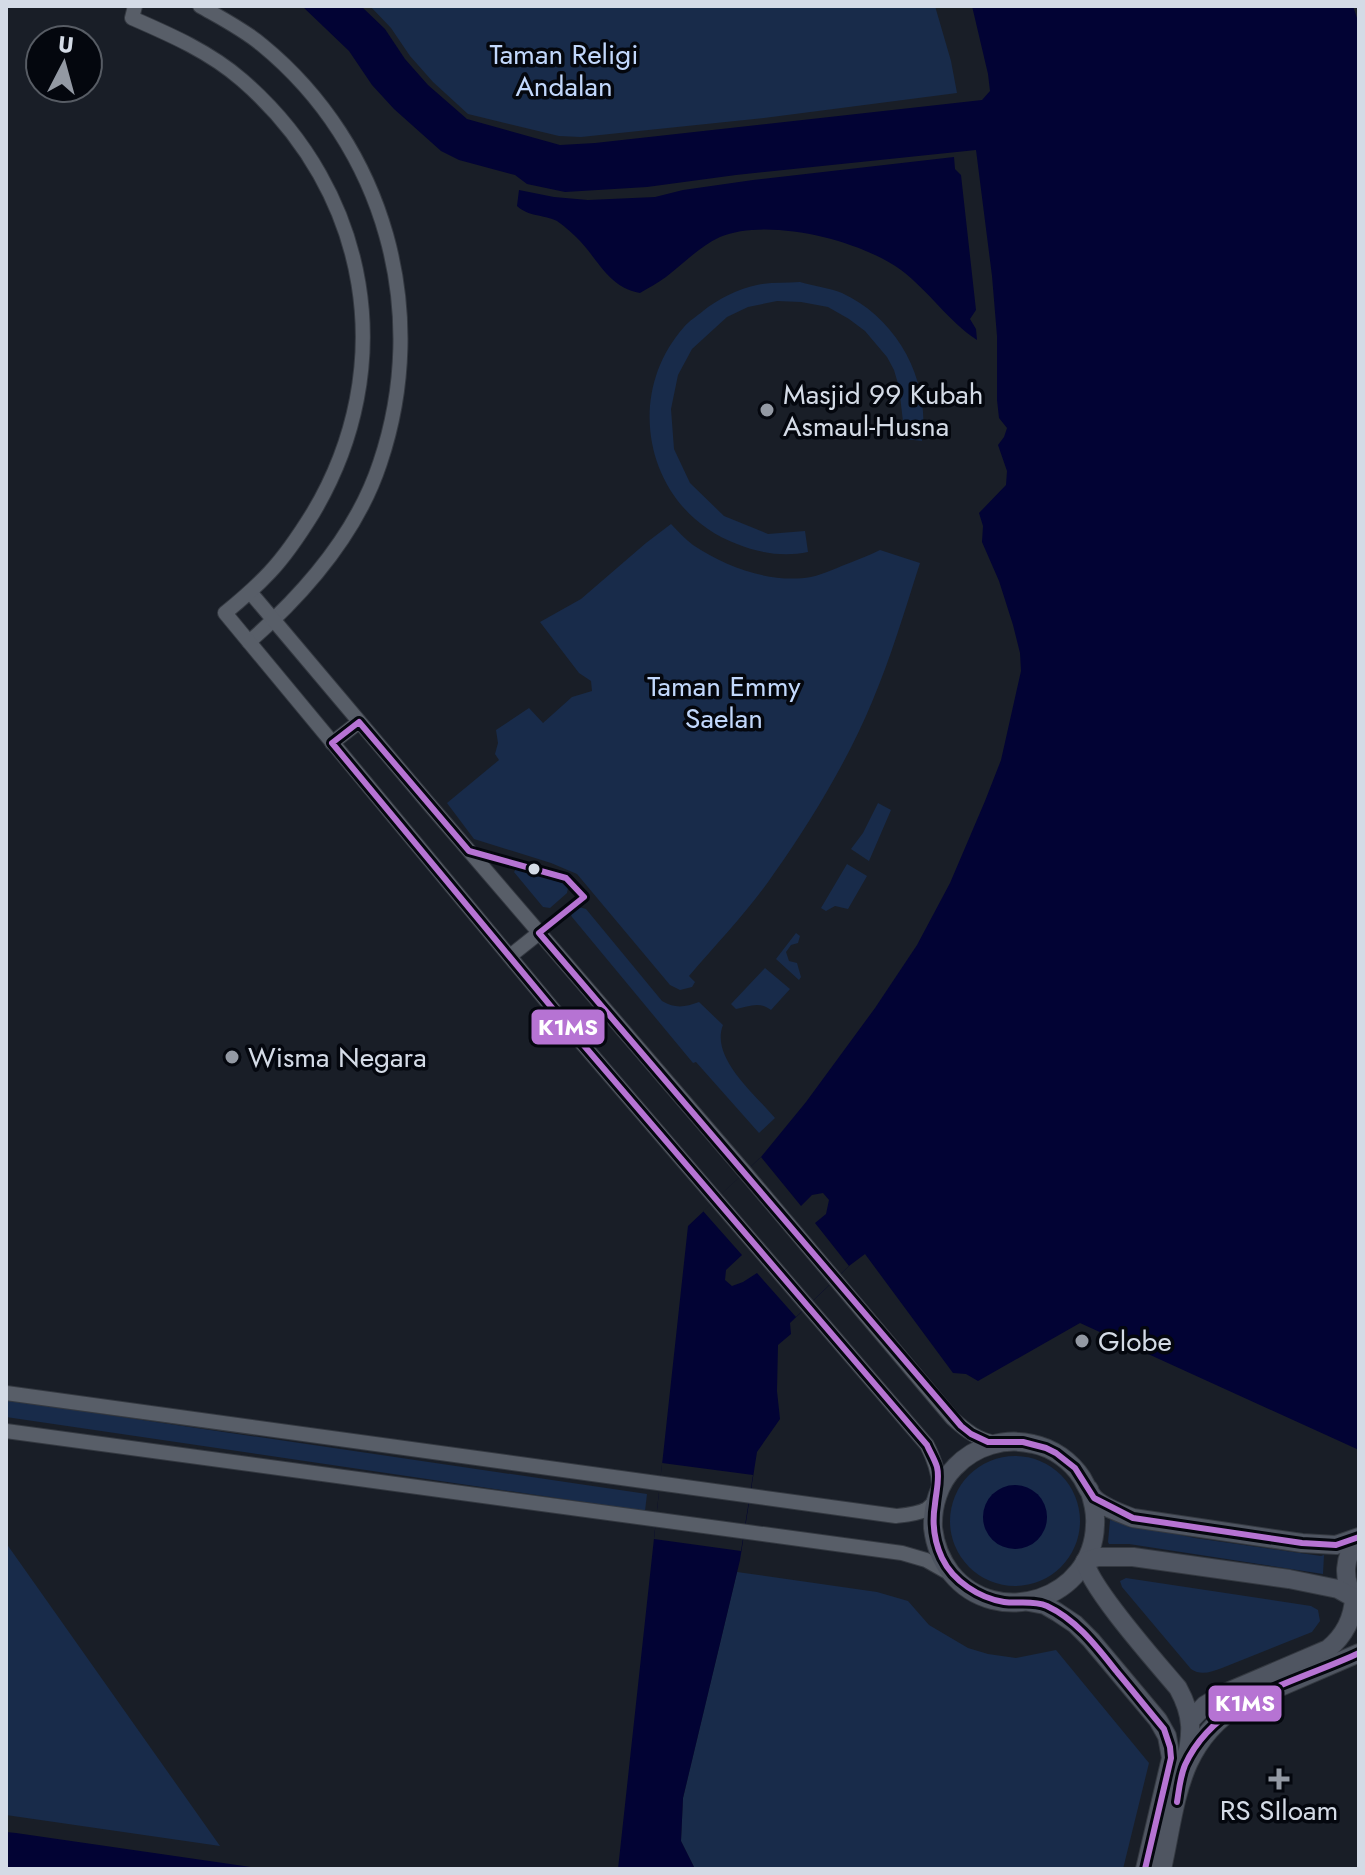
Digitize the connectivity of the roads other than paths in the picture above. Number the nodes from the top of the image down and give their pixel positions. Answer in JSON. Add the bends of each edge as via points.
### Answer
{"nodes":[{"id":1,"x":200,"y":6,"type":"edge"},
{"id":2,"x":134,"y":12,"type":"edge"},
{"id":3,"x":250,"y":592,"type":"junction"},
{"id":4,"x":274,"y":620,"type":"junction"},
{"id":5,"x":249,"y":642,"type":"junction"},
{"id":6,"x":359,"y":722,"type":"junction"},
{"id":7,"x":332,"y":743,"type":"junction"},
{"id":8,"x":539,"y":933,"type":"junction"},
{"id":9,"x":510,"y":956,"type":"junction"},
{"id":10,"x":6,"y":1393,"type":"edge"},
{"id":11,"x":6,"y":1431,"type":"edge"},
{"id":12,"x":997,"y":1443,"type":"junction"},
{"id":13,"x":1089,"y":1489,"type":"junction"},
{"id":14,"x":937,"y":1496,"type":"junction"},
{"id":15,"x":1359,"y":1538,"type":"edge"},
{"id":16,"x":1085,"y":1561,"type":"junction"},
{"id":17,"x":955,"y":1577,"type":"junction"},
{"id":18,"x":1356,"y":1601,"type":"edge"},
{"id":19,"x":1028,"y":1602,"type":"junction"},
{"id":20,"x":1359,"y":1653,"type":"edge"},
{"id":21,"x":1191,"y":1720,"type":"junction"},
{"id":22,"x":1185,"y":1766,"type":"junction"},
{"id":23,"x":1145,"y":1869,"type":"edge"},
{"id":24,"x":1162,"y":1869,"type":"edge"}],
"edges":[{"from":1,"to":4,"type":"street","via":[[260,43],[337,125],[381,217],[399,300],[397,386],[380,464],[336,547]]},
{"from":2,"to":3,"type":"street","via":[[211,57],[282,119],[307,150],[328,190],[358,279],[362,358],[348,438],[302,531]]},
{"from":3,"to":4,"type":"street"},
{"from":3,"to":5,"type":"street","via":[[225,613]]},
{"from":4,"to":5,"type":"street"},
{"from":4,"to":6,"type":"street"},
{"from":5,"to":7,"type":"street"},
{"from":6,"to":7,"type":"street"},
{"from":6,"to":8,"type":"street"},
{"from":7,"to":9,"type":"street"},
{"from":8,"to":9,"type":"street"},
{"from":8,"to":12,"type":"street","via":[[952,1418],[971,1434]]},
{"from":9,"to":14,"type":"street","via":[[927,1445],[937,1468]]},
{"from":10,"to":14,"type":"street","via":[[896,1516],[928,1508]]},
{"from":11,"to":17,"type":"street","via":[[902,1553]]},
{"from":12,"to":13,"type":"main road","via":[[1046,1448],[1075,1468]]},
{"from":12,"to":14,"type":"main road","via":[[956,1466]]},
{"from":13,"to":15,"type":"main road","via":[[1102,1504],[1133,1518],[1325,1545]]},
{"from":13,"to":16,"type":"main road","via":[[1095,1525]]},
{"from":14,"to":17,"type":"main road","via":[[934,1534]]},
{"from":15,"to":18,"type":"main road","via":[[1346,1566]]},
{"from":16,"to":18,"type":"main road","via":[[1133,1557],[1242,1572],[1321,1584]]},
{"from":16,"to":19,"type":"main road","via":[[1061,1588]]},
{"from":16,"to":21,"type":"main road","via":[[1114,1609],[1178,1688]]},
{"from":17,"to":19,"type":"main road","via":[[994,1600]]},
{"from":18,"to":21,"type":"main road","via":[[1349,1621],[1328,1649],[1225,1693]]},
{"from":19,"to":23,"type":"main road","via":[[1045,1605],[1075,1624],[1167,1736],[1171,1758]]},
{"from":20,"to":22,"type":"main road","via":[[1223,1715]]},
{"from":21,"to":22,"type":"main road"},
{"from":22,"to":24,"type":"main road"}]}
